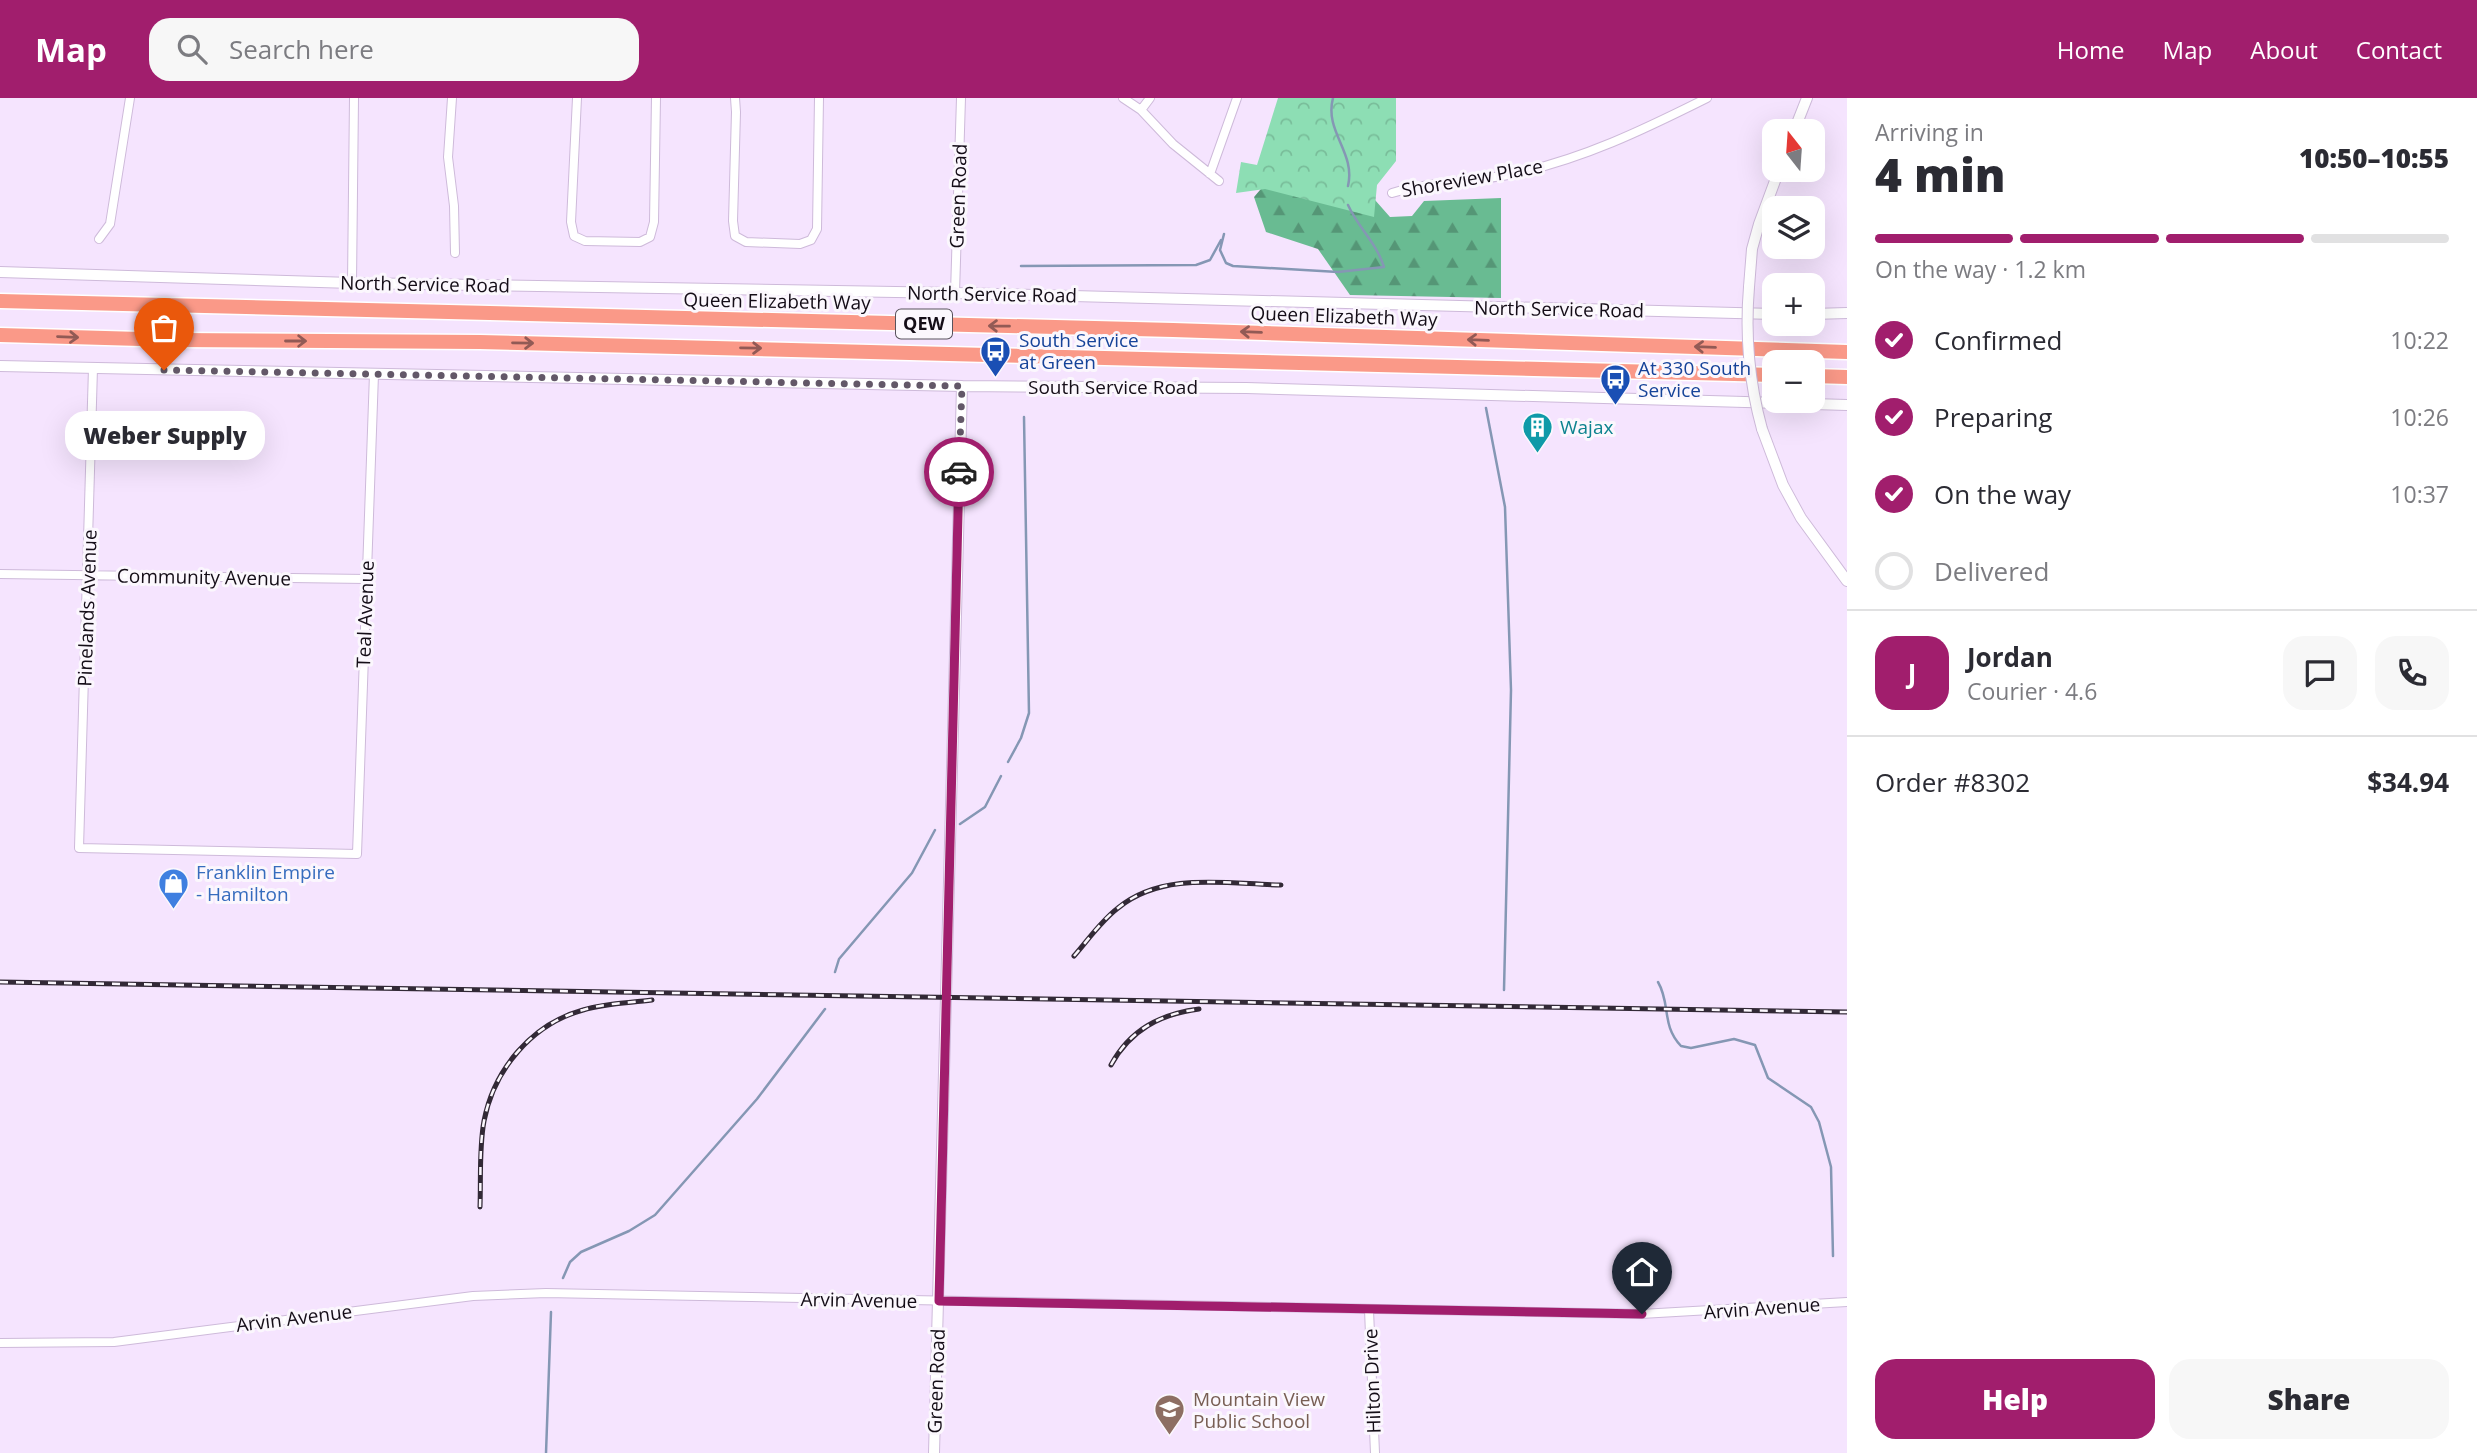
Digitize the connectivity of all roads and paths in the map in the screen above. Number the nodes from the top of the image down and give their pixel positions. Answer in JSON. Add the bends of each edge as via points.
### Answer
{"nodes":[{"id":1,"x":130,"y":98,"type":"edge"},
{"id":2,"x":354,"y":98,"type":"edge"},
{"id":3,"x":452,"y":98,"type":"edge"},
{"id":4,"x":577,"y":98,"type":"edge"},
{"id":5,"x":656,"y":98,"type":"edge"},
{"id":6,"x":735,"y":98,"type":"edge"},
{"id":7,"x":819,"y":98,"type":"edge"},
{"id":8,"x":961,"y":98,"type":"edge"},
{"id":9,"x":1123,"y":98,"type":"edge"},
{"id":10,"x":1150,"y":98,"type":"edge"},
{"id":11,"x":1237,"y":98,"type":"edge"},
{"id":12,"x":1707,"y":98,"type":"edge"},
{"id":13,"x":1807,"y":98,"type":"edge"},
{"id":14,"x":1141,"y":110,"type":"junction"},
{"id":15,"x":1799,"y":119,"type":"edge"},
{"id":16,"x":1210,"y":174,"type":"junction"},
{"id":17,"x":1219,"y":181,"type":"dead end"},
{"id":18,"x":1775,"y":182,"type":"edge"},
{"id":19,"x":1392,"y":192,"type":"dead end"},
{"id":20,"x":99,"y":239,"type":"dead end"},
{"id":21,"x":455,"y":253,"type":"dead end"},
{"id":22,"x":0,"y":272,"type":"edge"},
{"id":23,"x":352,"y":283,"type":"junction"},
{"id":24,"x":955,"y":293,"type":"junction"},
{"id":25,"x":0,"y":302,"type":"edge"},
{"id":26,"x":1847,"y":313,"type":"edge"},
{"id":27,"x":1762,"y":314,"type":"edge"},
{"id":28,"x":1825,"y":314,"type":"edge"},
{"id":29,"x":0,"y":335,"type":"edge"},
{"id":30,"x":1847,"y":352,"type":"edge"},
{"id":31,"x":0,"y":366,"type":"edge"},
{"id":32,"x":93,"y":368,"type":"junction"},
{"id":33,"x":374,"y":374,"type":"junction"},
{"id":34,"x":1762,"y":375,"type":"edge"},
{"id":35,"x":1825,"y":376,"type":"edge"},
{"id":36,"x":1847,"y":377,"type":"edge"},
{"id":37,"x":962,"y":386,"type":"junction"},
{"id":38,"x":1847,"y":405,"type":"edge"},
{"id":39,"x":0,"y":574,"type":"edge"},
{"id":40,"x":89,"y":576,"type":"junction"},
{"id":41,"x":366,"y":579,"type":"junction"},
{"id":42,"x":1847,"y":581,"type":"edge"},
{"id":43,"x":357,"y":853,"type":"joint"},
{"id":44,"x":939,"y":1301,"type":"junction"},
{"id":45,"x":1847,"y":1301,"type":"edge"},
{"id":46,"x":1370,"y":1310,"type":"junction"},
{"id":47,"x":0,"y":1343,"type":"edge"},
{"id":48,"x":934,"y":1453,"type":"edge"},
{"id":49,"x":1374,"y":1453,"type":"edge"}],
"edges":[{"from":1,"to":20,"type":"street","via":[[110,224]]},
{"from":2,"to":23,"type":"street"},
{"from":3,"to":21,"type":"street","via":[[448,157]]},
{"from":4,"to":5,"type":"street","via":[[574,236],[584,241],[640,242],[650,237],[654,222]]},
{"from":6,"to":7,"type":"street","via":[[735,236],[746,242],[800,244],[811,240],[817,229]]},
{"from":8,"to":24,"type":"street","name":"Green Road"},
{"from":9,"to":14,"type":"street"},
{"from":10,"to":14,"type":"street"},
{"from":11,"to":16,"type":"street"},
{"from":12,"to":19,"type":"street","name":"Shoreview Place","via":[[1621,140],[1567,160],[1510,174]]},
{"from":13,"to":15,"type":"street"},
{"from":14,"to":16,"type":"street"},
{"from":16,"to":17,"type":"street"},
{"from":18,"to":42,"type":"street","bridge":true,"via":[[1752,249],[1747,324],[1756,408],[1783,485]]},
{"from":22,"to":23,"type":"street","name":"North Service Road"},
{"from":23,"to":24,"type":"street","name":"North Service Road"},
{"from":24,"to":27,"type":"street","name":"North Service Road"},
{"from":30,"to":25,"type":"highway","name":"Queen Elizabeth Way","number":"QEW","one_way":true,"via":[[1187,330]]},
{"from":26,"to":28,"type":"street"},
{"from":29,"to":34,"type":"highway","number":"QEW","one_way":true,"via":[[480,342]]},
{"from":31,"to":32,"type":"street","name":"South Service Road"},
{"from":32,"to":33,"type":"street","name":"South Service Road"},
{"from":32,"to":40,"type":"street","name":"Pinelands Avenue"},
{"from":33,"to":37,"type":"street","name":"South Service Road"},
{"from":33,"to":41,"type":"street","name":"Teal Avenue"},
{"from":35,"to":36,"type":"highway"},
{"from":37,"to":38,"type":"street","name":"South Service Road","via":[[1246,388]]},
{"from":37,"to":44,"type":"street","name":"Green Road"},
{"from":39,"to":40,"type":"street","name":"Community Avenue"},
{"from":40,"to":41,"type":"street","name":"Community Avenue"},
{"from":40,"to":43,"type":"street","name":"Pinelands Avenue","via":[[79,848]]},
{"from":41,"to":43,"type":"street","name":"Teal Avenue"},
{"from":44,"to":46,"type":"street","name":"Arvin Avenue"},
{"from":44,"to":47,"type":"street","name":"Arvin Avenue","via":[[546,1293],[473,1296],[114,1342]]},
{"from":44,"to":48,"type":"street","name":"Green Road"},
{"from":45,"to":46,"type":"street","name":"Arvin Avenue","via":[[1642,1314]]},
{"from":46,"to":49,"type":"street","name":"Hilton Drive"}]}
